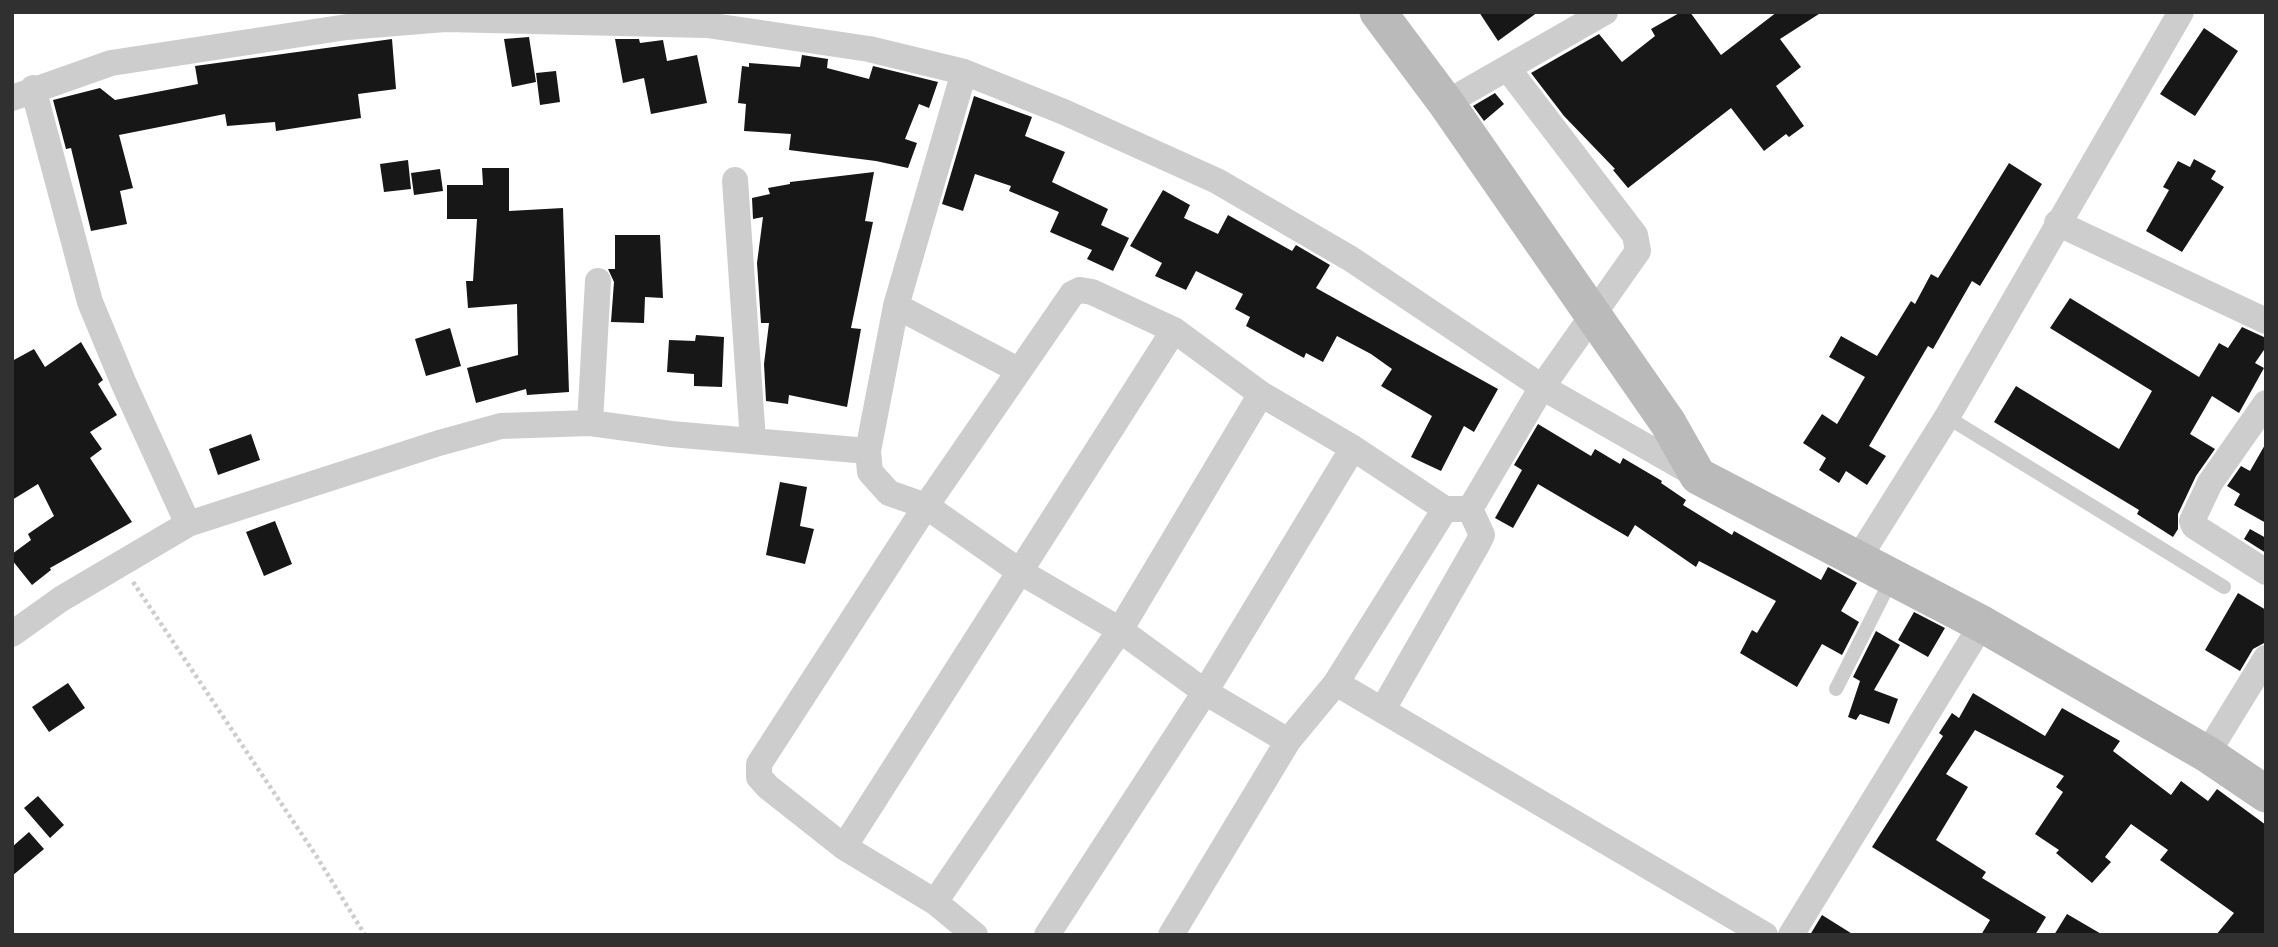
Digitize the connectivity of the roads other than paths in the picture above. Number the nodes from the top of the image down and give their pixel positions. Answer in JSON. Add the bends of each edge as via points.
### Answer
{"nodes":[{"id":1,"x":1378,"y":12,"type":"edge"},
{"id":2,"x":1605,"y":12,"type":"edge"},
{"id":3,"x":2181,"y":12,"type":"edge"},
{"id":4,"x":704,"y":19,"type":"edge"},
{"id":5,"x":342,"y":20,"type":"edge"},
{"id":6,"x":1508,"y":69,"type":"junction"},
{"id":7,"x":964,"y":72,"type":"junction"},
{"id":8,"x":23,"y":93,"type":"edge"},
{"id":9,"x":1446,"y":103,"type":"junction"},
{"id":10,"x":735,"y":180,"type":"dead end"},
{"id":11,"x":2057,"y":223,"type":"junction"},
{"id":12,"x":598,"y":281,"type":"dead end"},
{"id":13,"x":896,"y":306,"type":"junction"},
{"id":14,"x":1591,"y":314,"type":"junction"},
{"id":15,"x":2266,"y":321,"type":"edge"},
{"id":16,"x":1174,"y":330,"type":"junction"},
{"id":17,"x":1018,"y":370,"type":"junction"},
{"id":18,"x":1542,"y":387,"type":"junction"},
{"id":19,"x":1261,"y":394,"type":"junction"},
{"id":20,"x":2266,"y":403,"type":"edge"},
{"id":21,"x":1947,"y":416,"type":"junction"},
{"id":22,"x":590,"y":423,"type":"junction"},
{"id":23,"x":753,"y":441,"type":"junction"},
{"id":24,"x":1353,"y":448,"type":"junction"},
{"id":25,"x":868,"y":451,"type":"junction"},
{"id":26,"x":1698,"y":476,"type":"junction"},
{"id":27,"x":926,"y":506,"type":"junction"},
{"id":28,"x":1457,"y":509,"type":"junction"},
{"id":29,"x":188,"y":524,"type":"junction"},
{"id":30,"x":1858,"y":559,"type":"junction"},
{"id":31,"x":1019,"y":571,"type":"junction"},
{"id":32,"x":2266,"y":572,"type":"edge"},
{"id":33,"x":1892,"y":577,"type":"junction"},
{"id":34,"x":2224,"y":587,"type":"dead end"},
{"id":35,"x":1982,"y":624,"type":"junction"},
{"id":36,"x":1120,"y":630,"type":"junction"},
{"id":37,"x":12,"y":634,"type":"edge"},
{"id":38,"x":2266,"y":658,"type":"edge"},
{"id":39,"x":1336,"y":683,"type":"junction"},
{"id":40,"x":1836,"y":689,"type":"dead end"},
{"id":41,"x":1205,"y":692,"type":"junction"},
{"id":42,"x":1383,"y":709,"type":"junction"},
{"id":43,"x":1288,"y":741,"type":"junction"},
{"id":44,"x":2207,"y":754,"type":"junction"},
{"id":45,"x":2266,"y":794,"type":"edge"},
{"id":46,"x":844,"y":847,"type":"junction"},
{"id":47,"x":935,"y":902,"type":"junction"},
{"id":48,"x":975,"y":935,"type":"edge"},
{"id":49,"x":1047,"y":935,"type":"edge"},
{"id":50,"x":1171,"y":935,"type":"edge"},
{"id":51,"x":1765,"y":935,"type":"edge"},
{"id":52,"x":1791,"y":935,"type":"edge"}],
"edges":[{"from":1,"to":9,"type":"street"},
{"from":2,"to":6,"type":"street"},
{"from":3,"to":11,"type":"street"},
{"from":4,"to":5,"type":"street"},
{"from":4,"to":7,"type":"street","via":[[869,49]]},
{"from":5,"to":8,"type":"street","via":[[111,63]]},
{"from":6,"to":9,"type":"street"},
{"from":6,"to":14,"type":"street","via":[[1638,241],[1638,251]]},
{"from":7,"to":13,"type":"street"},
{"from":7,"to":18,"type":"street","via":[[1217,181],[1351,259]]},
{"from":8,"to":29,"type":"street","via":[[90,302]]},
{"from":9,"to":14,"type":"street"},
{"from":10,"to":23,"type":"street"},
{"from":11,"to":15,"type":"street"},
{"from":11,"to":21,"type":"street"},
{"from":12,"to":22,"type":"street"},
{"from":13,"to":17,"type":"street"},
{"from":13,"to":25,"type":"street"},
{"from":14,"to":18,"type":"street"},
{"from":14,"to":26,"type":"street","via":[[1668,424]]},
{"from":16,"to":17,"type":"street","via":[[1080,290],[1072,294]]},
{"from":16,"to":19,"type":"street"},
{"from":16,"to":31,"type":"street"},
{"from":17,"to":27,"type":"street"},
{"from":18,"to":26,"type":"street"},
{"from":18,"to":28,"type":"street"},
{"from":19,"to":24,"type":"street"},
{"from":19,"to":36,"type":"street"},
{"from":20,"to":32,"type":"street","via":[[2210,483],[2192,522]]},
{"from":21,"to":30,"type":"street"},
{"from":21,"to":34,"type":"lane"},
{"from":22,"to":23,"type":"street"},
{"from":22,"to":29,"type":"street","via":[[501,426]]},
{"from":23,"to":25,"type":"street"},
{"from":24,"to":28,"type":"street"},
{"from":24,"to":41,"type":"street"},
{"from":25,"to":27,"type":"street","via":[[870,472],[889,493]]},
{"from":26,"to":30,"type":"street"},
{"from":27,"to":31,"type":"street"},
{"from":27,"to":46,"type":"street","via":[[759,764],[759,777],[768,787]]},
{"from":28,"to":39,"type":"street"},
{"from":28,"to":42,"type":"street","via":[[1482,535]]},
{"from":29,"to":37,"type":"street","via":[[61,599]]},
{"from":30,"to":33,"type":"street"},
{"from":31,"to":36,"type":"street"},
{"from":31,"to":46,"type":"street"},
{"from":33,"to":35,"type":"street"},
{"from":33,"to":40,"type":"lane"},
{"from":35,"to":44,"type":"street"},
{"from":35,"to":52,"type":"street"},
{"from":36,"to":41,"type":"street"},
{"from":36,"to":47,"type":"street"},
{"from":38,"to":44,"type":"street"},
{"from":39,"to":42,"type":"street"},
{"from":39,"to":43,"type":"street"},
{"from":41,"to":43,"type":"street"},
{"from":41,"to":49,"type":"street"},
{"from":42,"to":51,"type":"street"},
{"from":43,"to":50,"type":"street"},
{"from":44,"to":45,"type":"street"},
{"from":46,"to":47,"type":"street"},
{"from":47,"to":48,"type":"street"}]}
